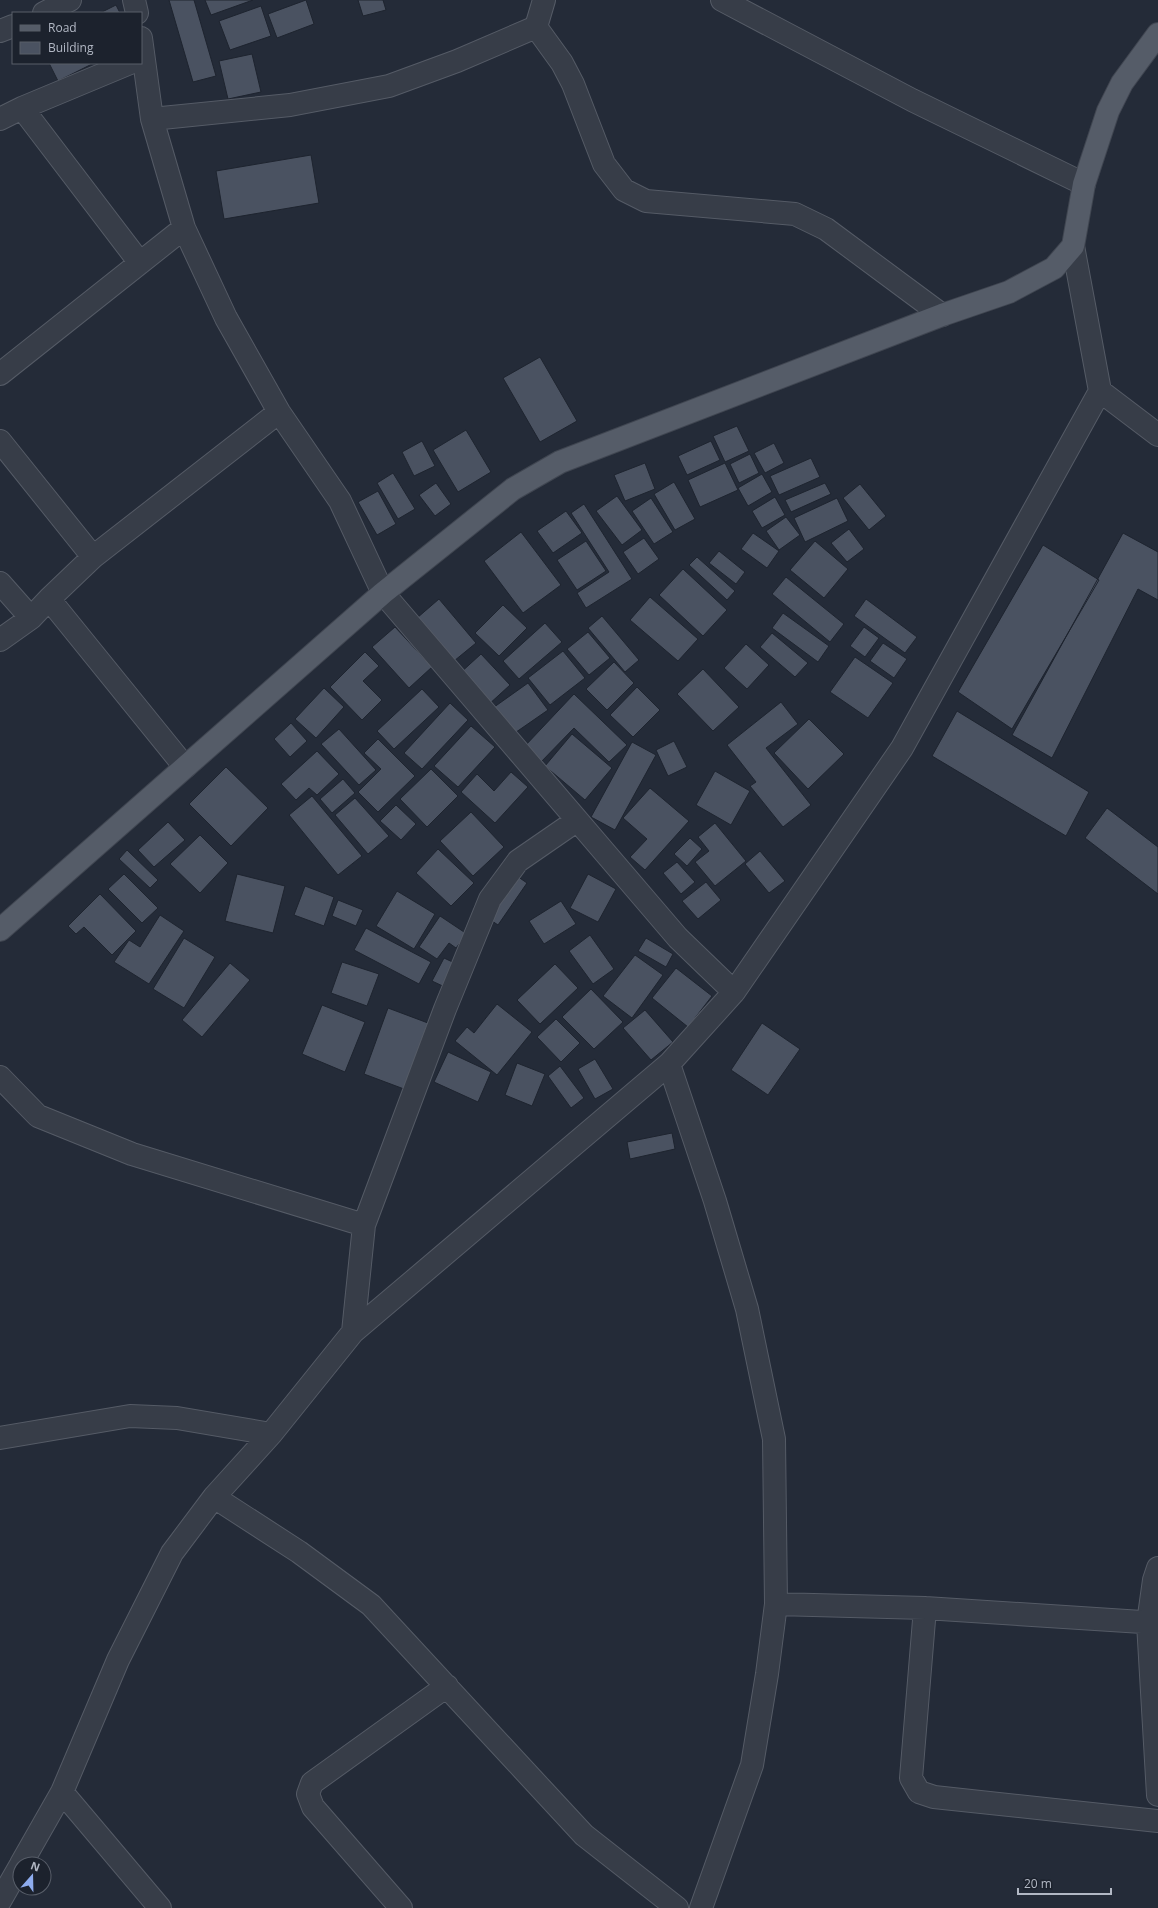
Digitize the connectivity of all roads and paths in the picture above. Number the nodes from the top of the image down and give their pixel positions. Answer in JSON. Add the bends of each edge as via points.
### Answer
{"nodes":[{"id":1,"x":70,"y":0,"type":"edge"},
{"id":2,"x":134,"y":0,"type":"edge"},
{"id":3,"x":544,"y":0,"type":"edge"},
{"id":4,"x":722,"y":0,"type":"edge"},
{"id":5,"x":46,"y":12,"type":"edge"},
{"id":6,"x":136,"y":12,"type":"edge"},
{"id":7,"x":12,"y":26,"type":"edge"},
{"id":8,"x":536,"y":27,"type":"junction"},
{"id":9,"x":0,"y":30,"type":"edge"},
{"id":10,"x":1158,"y":34,"type":"edge"},
{"id":11,"x":117,"y":64,"type":"edge"},
{"id":12,"x":141,"y":64,"type":"edge"},
{"id":13,"x":22,"y":108,"type":"junction"},
{"id":14,"x":0,"y":119,"type":"edge"},
{"id":15,"x":152,"y":119,"type":"junction"},
{"id":16,"x":1084,"y":184,"type":"junction"},
{"id":17,"x":184,"y":228,"type":"junction"},
{"id":18,"x":1073,"y":246,"type":"junction"},
{"id":19,"x":140,"y":263,"type":"junction"},
{"id":20,"x":942,"y":315,"type":"junction"},
{"id":21,"x":0,"y":374,"type":"edge"},
{"id":22,"x":1100,"y":392,"type":"junction"},
{"id":23,"x":279,"y":412,"type":"junction"},
{"id":24,"x":1158,"y":435,"type":"edge"},
{"id":25,"x":0,"y":441,"type":"edge"},
{"id":26,"x":93,"y":557,"type":"junction"},
{"id":27,"x":0,"y":583,"type":"edge"},
{"id":28,"x":383,"y":593,"type":"junction"},
{"id":29,"x":49,"y":599,"type":"junction"},
{"id":30,"x":31,"y":618,"type":"junction"},
{"id":31,"x":0,"y":640,"type":"edge"},
{"id":32,"x":186,"y":767,"type":"junction"},
{"id":33,"x":576,"y":821,"type":"junction"},
{"id":34,"x":1,"y":928,"type":"edge"},
{"id":35,"x":734,"y":992,"type":"junction"},
{"id":36,"x":669,"y":1064,"type":"junction"},
{"id":37,"x":0,"y":1077,"type":"edge"},
{"id":38,"x":364,"y":1225,"type":"junction"},
{"id":39,"x":353,"y":1332,"type":"junction"},
{"id":40,"x":271,"y":1434,"type":"junction"},
{"id":41,"x":0,"y":1438,"type":"edge"},
{"id":42,"x":214,"y":1497,"type":"junction"},
{"id":43,"x":1158,"y":1568,"type":"edge"},
{"id":44,"x":776,"y":1604,"type":"junction"},
{"id":45,"x":925,"y":1608,"type":"junction"},
{"id":46,"x":1153,"y":1623,"type":"edge"},
{"id":47,"x":447,"y":1686,"type":"junction"},
{"id":48,"x":62,"y":1792,"type":"junction"},
{"id":49,"x":1158,"y":1794,"type":"edge"},
{"id":50,"x":1158,"y":1821,"type":"edge"},
{"id":51,"x":25,"y":1856,"type":"edge"},
{"id":52,"x":12,"y":1880,"type":"edge"},
{"id":53,"x":0,"y":1902,"type":"edge"},
{"id":54,"x":160,"y":1908,"type":"edge"},
{"id":55,"x":401,"y":1908,"type":"edge"},
{"id":56,"x":677,"y":1908,"type":"edge"},
{"id":57,"x":701,"y":1908,"type":"edge"}],
"edges":[{"from":1,"to":5,"type":"street"},
{"from":2,"to":6,"type":"street"},
{"from":3,"to":8,"type":"street"},
{"from":4,"to":16,"type":"street","via":[[912,100]]},
{"from":7,"to":9,"type":"street"},
{"from":8,"to":15,"type":"street","via":[[457,61],[389,86],[290,105]]},
{"from":8,"to":20,"type":"street","via":[[562,63],[573,84],[604,164],[624,190],[646,201],[795,214],[826,229]]},
{"from":10,"to":16,"type":"main road","via":[[1122,83],[1108,110]]},
{"from":11,"to":13,"type":"street"},
{"from":12,"to":15,"type":"street"},
{"from":13,"to":14,"type":"street"},
{"from":13,"to":19,"type":"street"},
{"from":15,"to":17,"type":"street"},
{"from":16,"to":18,"type":"main road"},
{"from":17,"to":19,"type":"street"},
{"from":17,"to":23,"type":"street","via":[[226,318]]},
{"from":18,"to":20,"type":"main road","via":[[1054,268],[1009,292]]},
{"from":18,"to":22,"type":"street"},
{"from":19,"to":21,"type":"street"},
{"from":20,"to":28,"type":"main road","via":[[560,462],[513,489]]},
{"from":22,"to":24,"type":"street"},
{"from":22,"to":35,"type":"street","via":[[902,748]]},
{"from":23,"to":26,"type":"street"},
{"from":23,"to":28,"type":"street","via":[[340,500]]},
{"from":25,"to":26,"type":"street"},
{"from":26,"to":29,"type":"street"},
{"from":27,"to":30,"type":"street"},
{"from":28,"to":32,"type":"main road"},
{"from":28,"to":33,"type":"street"},
{"from":29,"to":30,"type":"street"},
{"from":29,"to":32,"type":"street"},
{"from":30,"to":31,"type":"street"},
{"from":32,"to":34,"type":"main road"},
{"from":33,"to":35,"type":"street","via":[[678,938]]},
{"from":33,"to":38,"type":"street","via":[[518,862],[490,899],[444,1009]]},
{"from":35,"to":36,"type":"street"},
{"from":36,"to":39,"type":"street"},
{"from":36,"to":44,"type":"street","via":[[715,1201],[747,1309],[774,1439]]},
{"from":37,"to":38,"type":"street","via":[[38,1116],[125,1152]]},
{"from":38,"to":39,"type":"street"},
{"from":39,"to":40,"type":"street"},
{"from":40,"to":41,"type":"street","via":[[177,1418],[130,1416]]},
{"from":40,"to":42,"type":"street"},
{"from":42,"to":47,"type":"street","via":[[299,1552],[370,1605]]},
{"from":42,"to":48,"type":"street","via":[[172,1553],[118,1660]]},
{"from":43,"to":46,"type":"street","via":[[1154,1580]]},
{"from":44,"to":45,"type":"street"},
{"from":44,"to":57,"type":"street","via":[[752,1765]]},
{"from":45,"to":46,"type":"street"},
{"from":45,"to":50,"type":"street","via":[[911,1778],[919,1792],[934,1797]]},
{"from":46,"to":49,"type":"street"},
{"from":47,"to":55,"type":"street","via":[[312,1783],[308,1794],[313,1807]]},
{"from":47,"to":56,"type":"street","via":[[584,1835]]},
{"from":48,"to":51,"type":"street"},
{"from":48,"to":54,"type":"street"},
{"from":52,"to":53,"type":"street"}]}
